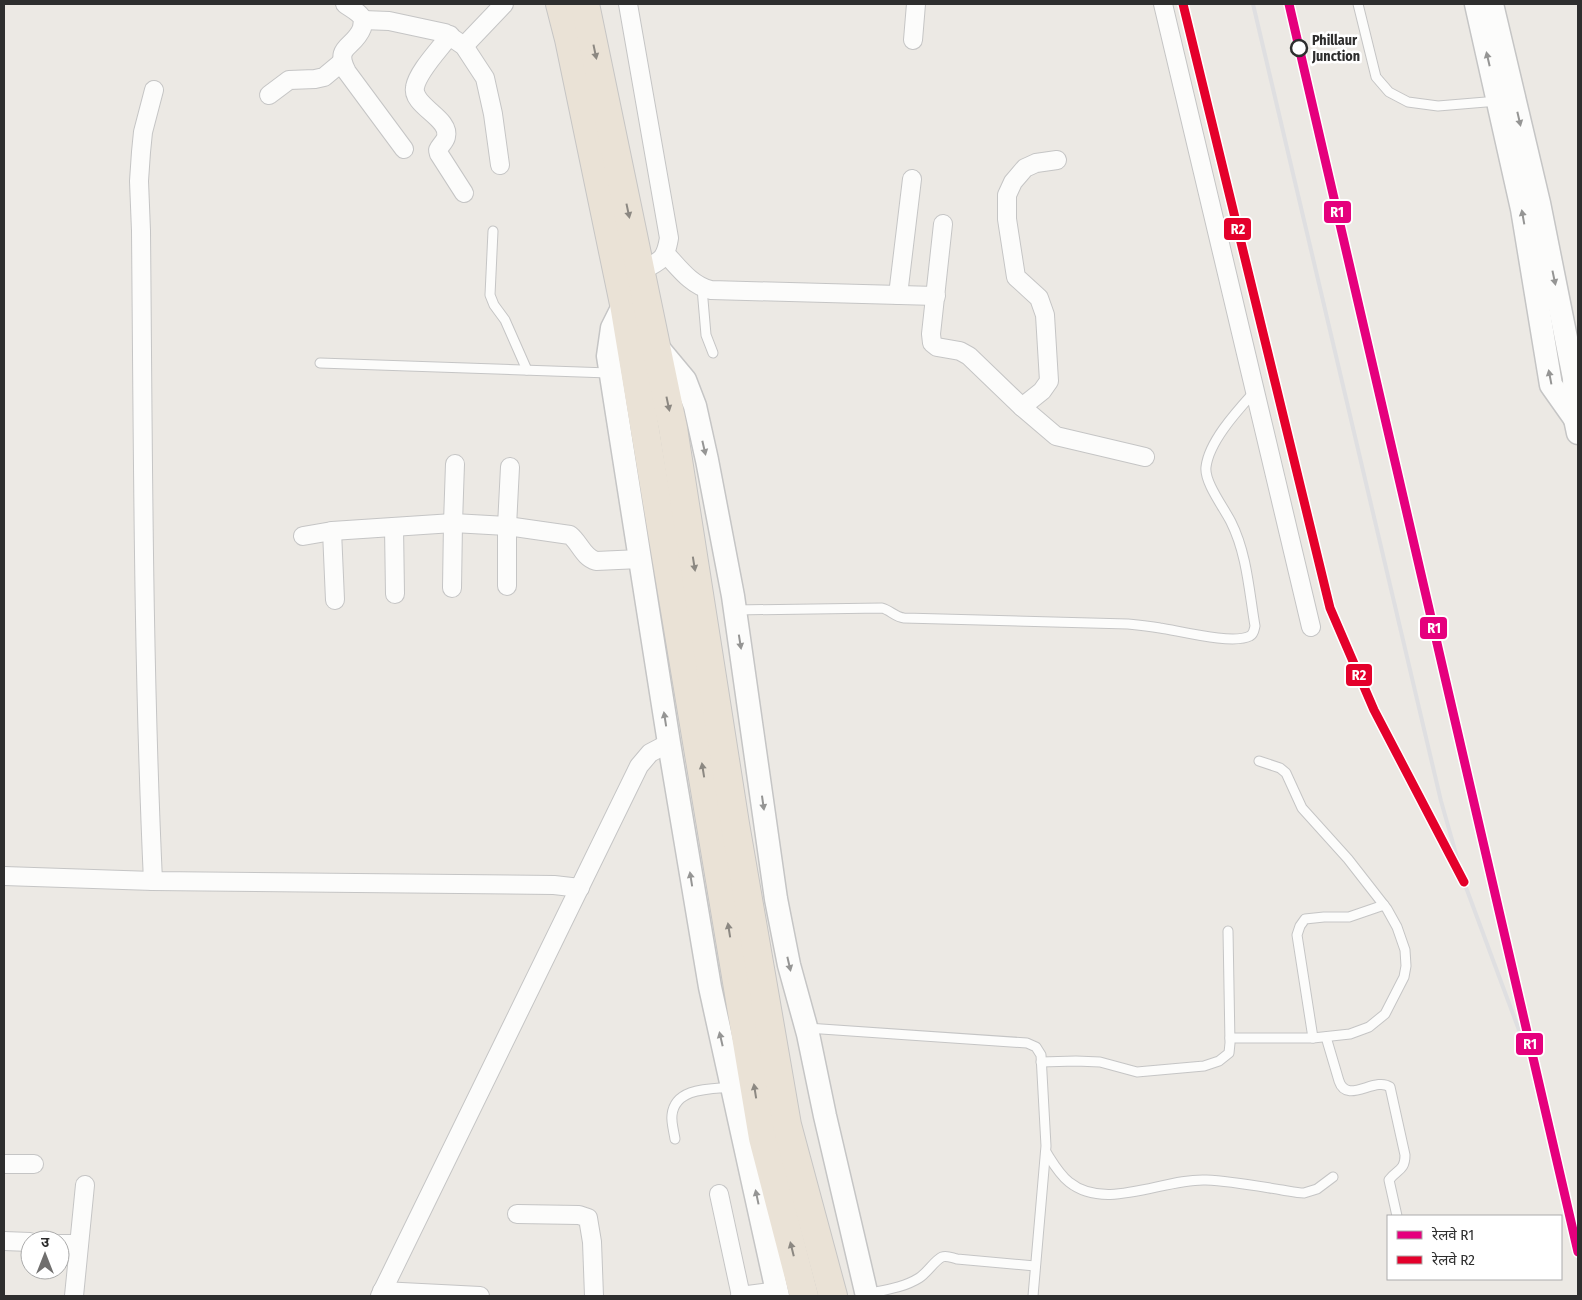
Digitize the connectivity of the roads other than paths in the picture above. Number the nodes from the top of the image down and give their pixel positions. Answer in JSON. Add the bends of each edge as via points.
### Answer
{"nodes":[{"id":1,"x":345,"y":4,"type":"edge"},
{"id":2,"x":504,"y":4,"type":"edge"},
{"id":3,"x":560,"y":4,"type":"edge"},
{"id":4,"x":585,"y":4,"type":"edge"},
{"id":5,"x":628,"y":4,"type":"edge"},
{"id":6,"x":916,"y":4,"type":"edge"},
{"id":7,"x":1163,"y":4,"type":"edge"},
{"id":8,"x":1358,"y":4,"type":"edge"},
{"id":9,"x":1476,"y":4,"type":"edge"},
{"id":10,"x":1492,"y":4,"type":"edge"},
{"id":11,"x":363,"y":20,"type":"junction"},
{"id":12,"x":450,"y":35,"type":"junction"},
{"id":13,"x":913,"y":40,"type":"dead end"},
{"id":14,"x":464,"y":46,"type":"junction"},
{"id":15,"x":342,"y":62,"type":"junction"},
{"id":16,"x":154,"y":90,"type":"dead end"},
{"id":17,"x":268,"y":95,"type":"dead end"},
{"id":18,"x":1498,"y":101,"type":"junction"},
{"id":19,"x":404,"y":149,"type":"dead end"},
{"id":20,"x":1057,"y":160,"type":"dead end"},
{"id":21,"x":500,"y":165,"type":"dead end"},
{"id":22,"x":912,"y":179,"type":"dead end"},
{"id":23,"x":464,"y":193,"type":"dead end"},
{"id":24,"x":942,"y":224,"type":"dead end"},
{"id":25,"x":493,"y":231,"type":"dead end"},
{"id":26,"x":666,"y":254,"type":"junction"},
{"id":27,"x":640,"y":272,"type":"junction"},
{"id":28,"x":702,"y":288,"type":"junction"},
{"id":29,"x":898,"y":295,"type":"junction"},
{"id":30,"x":936,"y":296,"type":"junction"},
{"id":31,"x":624,"y":304,"type":"junction"},
{"id":32,"x":655,"y":343,"type":"junction"},
{"id":33,"x":1573,"y":346,"type":"edge"},
{"id":34,"x":713,"y":354,"type":"dead end"},
{"id":35,"x":320,"y":363,"type":"dead end"},
{"id":36,"x":527,"y":370,"type":"junction"},
{"id":37,"x":611,"y":373,"type":"junction"},
{"id":38,"x":1255,"y":391,"type":"junction"},
{"id":39,"x":1022,"y":407,"type":"junction"},
{"id":40,"x":1576,"y":426,"type":"edge"},
{"id":41,"x":1145,"y":458,"type":"dead end"},
{"id":42,"x":456,"y":464,"type":"dead end"},
{"id":43,"x":510,"y":467,"type":"dead end"},
{"id":44,"x":453,"y":523,"type":"junction"},
{"id":45,"x":507,"y":526,"type":"junction"},
{"id":46,"x":394,"y":527,"type":"junction"},
{"id":47,"x":332,"y":531,"type":"junction"},
{"id":48,"x":303,"y":536,"type":"dead end"},
{"id":49,"x":640,"y":560,"type":"junction"},
{"id":50,"x":507,"y":586,"type":"dead end"},
{"id":51,"x":452,"y":588,"type":"dead end"},
{"id":52,"x":395,"y":594,"type":"dead end"},
{"id":53,"x":335,"y":600,"type":"dead end"},
{"id":54,"x":735,"y":610,"type":"junction"},
{"id":55,"x":1311,"y":627,"type":"dead end"},
{"id":56,"x":669,"y":743,"type":"junction"},
{"id":57,"x":1259,"y":761,"type":"dead end"},
{"id":58,"x":4,"y":876,"type":"edge"},
{"id":59,"x":153,"y":880,"type":"junction"},
{"id":60,"x":580,"y":888,"type":"junction"},
{"id":61,"x":1384,"y":905,"type":"junction"},
{"id":62,"x":1228,"y":931,"type":"dead end"},
{"id":63,"x":806,"y":1028,"type":"junction"},
{"id":64,"x":1326,"y":1037,"type":"junction"},
{"id":65,"x":1230,"y":1038,"type":"junction"},
{"id":66,"x":1313,"y":1038,"type":"junction"},
{"id":67,"x":1041,"y":1062,"type":"junction"},
{"id":68,"x":732,"y":1087,"type":"junction"},
{"id":69,"x":676,"y":1139,"type":"dead end"},
{"id":70,"x":1046,"y":1152,"type":"junction"},
{"id":71,"x":4,"y":1164,"type":"edge"},
{"id":72,"x":34,"y":1164,"type":"dead end"},
{"id":73,"x":1333,"y":1177,"type":"dead end"},
{"id":74,"x":85,"y":1185,"type":"dead end"},
{"id":75,"x":719,"y":1194,"type":"dead end"},
{"id":76,"x":517,"y":1214,"type":"dead end"},
{"id":77,"x":1397,"y":1215,"type":"edge"},
{"id":78,"x":4,"y":1241,"type":"edge"},
{"id":79,"x":20,"y":1242,"type":"edge"},
{"id":80,"x":70,"y":1244,"type":"edge"},
{"id":81,"x":79,"y":1244,"type":"junction"},
{"id":82,"x":1035,"y":1266,"type":"junction"},
{"id":83,"x":381,"y":1294,"type":"edge"},
{"id":84,"x":778,"y":1294,"type":"edge"},
{"id":85,"x":866,"y":1295,"type":"edge"},
{"id":86,"x":74,"y":1296,"type":"edge"},
{"id":87,"x":480,"y":1296,"type":"edge"},
{"id":88,"x":594,"y":1296,"type":"edge"},
{"id":89,"x":740,"y":1296,"type":"edge"},
{"id":90,"x":804,"y":1296,"type":"edge"},
{"id":91,"x":832,"y":1296,"type":"edge"},
{"id":92,"x":1033,"y":1296,"type":"edge"}],
"edges":[{"from":1,"to":11,"type":"street"},
{"from":2,"to":14,"type":"street"},
{"from":3,"to":31,"type":"highway"},
{"from":4,"to":27,"type":"highway","one_way":true},
{"from":5,"to":26,"type":"street","via":[[670,238]]},
{"from":6,"to":13,"type":"street"},
{"from":7,"to":38,"type":"street"},
{"from":8,"to":18,"type":"lane","via":[[1376,77],[1389,92],[1408,102],[1438,106]]},
{"from":18,"to":9,"type":"street","one_way":true},
{"from":10,"to":33,"type":"street","one_way":true},
{"from":11,"to":12,"type":"street","via":[[411,25]]},
{"from":11,"to":15,"type":"street","via":[[357,37],[344,50]]},
{"from":12,"to":14,"type":"street"},
{"from":12,"to":23,"type":"street","via":[[419,76],[414,88],[420,101],[446,131],[439,154]]},
{"from":14,"to":21,"type":"street","via":[[485,78]]},
{"from":15,"to":17,"type":"street","via":[[324,76],[289,80]]},
{"from":15,"to":19,"type":"street"},
{"from":16,"to":59,"type":"street","via":[[143,132],[139,181],[146,731]]},
{"from":40,"to":18,"type":"street","one_way":true,"via":[[1551,385],[1522,208]]},
{"from":20,"to":39,"type":"street","via":[[1025,168],[1007,194],[1007,219],[1016,277],[1039,298],[1045,315],[1049,381]]},
{"from":22,"to":29,"type":"street"},
{"from":24,"to":30,"type":"street"},
{"from":25,"to":36,"type":"lane","via":[[490,295]]},
{"from":26,"to":27,"type":"street"},
{"from":26,"to":28,"type":"street"},
{"from":27,"to":32,"type":"highway"},
{"from":28,"to":29,"type":"street"},
{"from":28,"to":34,"type":"lane","via":[[706,335]]},
{"from":29,"to":30,"type":"street"},
{"from":30,"to":39,"type":"street","via":[[932,343],[937,348],[960,351],[969,356]]},
{"from":31,"to":37,"type":"street","via":[[612,328],[608,356]]},
{"from":90,"to":31,"type":"highway","one_way":true,"via":[[763,1138]]},
{"from":32,"to":54,"type":"street","one_way":true,"via":[[685,380],[695,406]]},
{"from":32,"to":91,"type":"highway","one_way":true,"via":[[673,428],[735,824],[787,1125]]},
{"from":33,"to":40,"type":"street"},
{"from":35,"to":36,"type":"lane"},
{"from":36,"to":37,"type":"lane"},
{"from":37,"to":49,"type":"street"},
{"from":38,"to":54,"type":"lane","via":[[1231,418],[1205,469],[1242,548],[1255,626],[1250,636],[1219,638],[1128,624],[904,618],[882,608]]},
{"from":38,"to":55,"type":"street"},
{"from":39,"to":41,"type":"street","via":[[1056,436]]},
{"from":42,"to":44,"type":"street"},
{"from":43,"to":45,"type":"street"},
{"from":44,"to":45,"type":"street"},
{"from":44,"to":46,"type":"street"},
{"from":44,"to":51,"type":"street"},
{"from":45,"to":49,"type":"street","via":[[570,535],[584,553],[596,561]]},
{"from":45,"to":50,"type":"street"},
{"from":46,"to":47,"type":"street"},
{"from":46,"to":52,"type":"street"},
{"from":47,"to":48,"type":"street"},
{"from":47,"to":53,"type":"street"},
{"from":56,"to":49,"type":"street","one_way":true},
{"from":54,"to":63,"type":"street","one_way":true,"via":[[776,900]]},
{"from":56,"to":60,"type":"street","via":[[650,753],[639,766]]},
{"from":68,"to":56,"type":"street","one_way":true,"via":[[710,987]]},
{"from":57,"to":61,"type":"lane","via":[[1286,773],[1302,808]]},
{"from":58,"to":59,"type":"street"},
{"from":59,"to":60,"type":"street","via":[[554,885]]},
{"from":60,"to":83,"type":"street"},
{"from":61,"to":64,"type":"lane","via":[[1405,950],[1404,977],[1385,1014],[1370,1027]]},
{"from":61,"to":66,"type":"lane","via":[[1349,917],[1305,919],[1300,926],[1297,935]]},
{"from":62,"to":65,"type":"lane"},
{"from":63,"to":67,"type":"lane","via":[[1026,1043],[1036,1047]]},
{"from":63,"to":85,"type":"street"},
{"from":64,"to":66,"type":"lane"},
{"from":64,"to":77,"type":"lane","via":[[1345,1091],[1380,1085],[1390,1087],[1405,1155],[1404,1165],[1389,1180]]},
{"from":65,"to":66,"type":"lane"},
{"from":65,"to":67,"type":"lane","via":[[1229,1053],[1204,1066],[1137,1072],[1100,1062]]},
{"from":67,"to":70,"type":"lane"},
{"from":68,"to":69,"type":"lane","via":[[682,1096],[672,1115]]},
{"from":84,"to":68,"type":"street","one_way":true},
{"from":70,"to":73,"type":"lane","via":[[1059,1173],[1070,1183],[1092,1193],[1122,1193],[1206,1180],[1304,1193],[1317,1189]]},
{"from":70,"to":82,"type":"lane"},
{"from":71,"to":72,"type":"street"},
{"from":74,"to":81,"type":"street"},
{"from":75,"to":89,"type":"street"},
{"from":76,"to":88,"type":"street","via":[[580,1214],[588,1218]]},
{"from":78,"to":79,"type":"street"},
{"from":80,"to":81,"type":"street"},
{"from":81,"to":86,"type":"street"},
{"from":82,"to":85,"type":"lane","via":[[946,1256],[905,1285]]},
{"from":82,"to":92,"type":"lane"},
{"from":83,"to":87,"type":"street"},
{"from":84,"to":89,"type":"street"}]}
